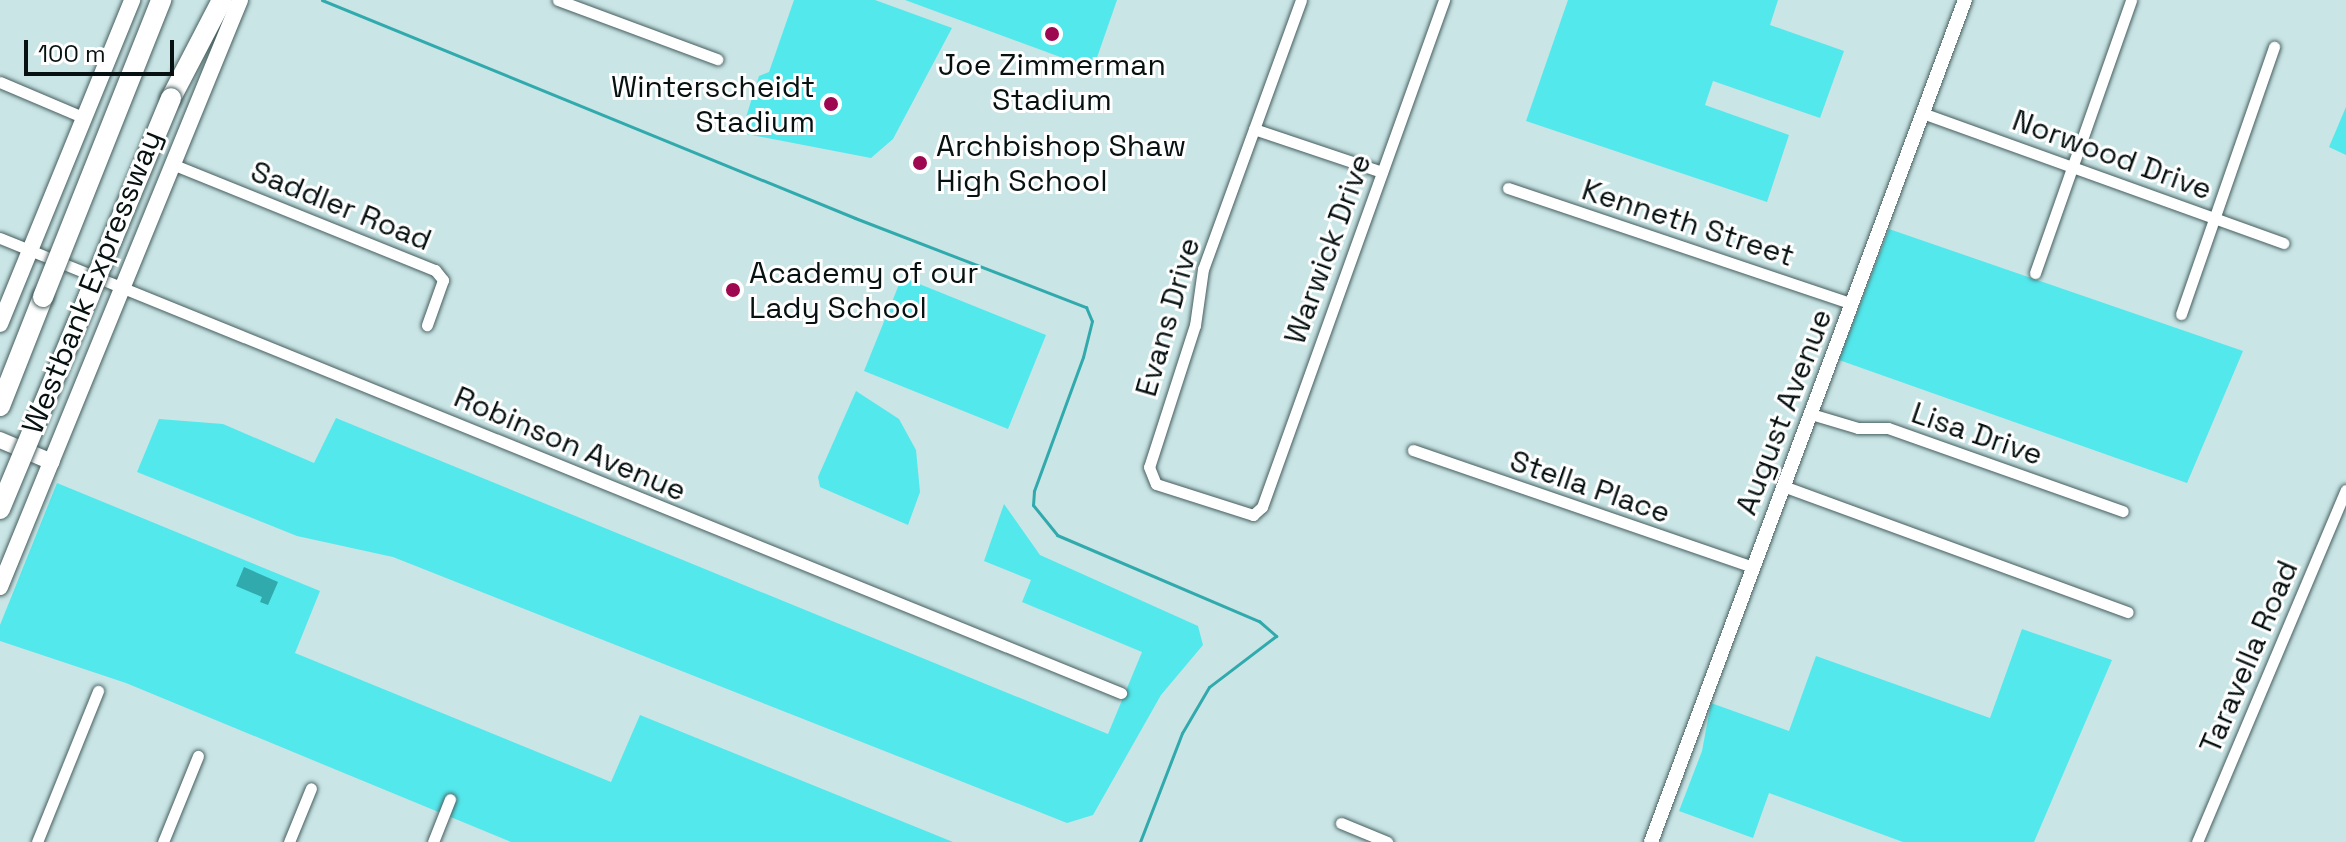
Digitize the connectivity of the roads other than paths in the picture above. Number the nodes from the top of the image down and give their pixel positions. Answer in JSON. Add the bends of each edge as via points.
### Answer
{"nodes":[{"id":1,"x":132,"y":0,"type":"edge"},
{"id":2,"x":161,"y":0,"type":"edge"},
{"id":3,"x":208,"y":0,"type":"edge"},
{"id":4,"x":222,"y":0,"type":"edge"},
{"id":5,"x":240,"y":0,"type":"edge"},
{"id":6,"x":558,"y":0,"type":"edge"},
{"id":7,"x":1301,"y":0,"type":"edge"},
{"id":8,"x":1444,"y":0,"type":"edge"},
{"id":9,"x":1965,"y":0,"type":"edge"},
{"id":10,"x":2131,"y":0,"type":"edge"},
{"id":11,"x":2274,"y":47,"type":"dead end"},
{"id":12,"x":717,"y":59,"type":"dead end"},
{"id":13,"x":0,"y":82,"type":"edge"},
{"id":14,"x":171,"y":98,"type":"junction"},
{"id":15,"x":1925,"y":114,"type":"junction"},
{"id":16,"x":85,"y":118,"type":"junction"},
{"id":17,"x":1254,"y":129,"type":"junction"},
{"id":18,"x":172,"y":164,"type":"junction"},
{"id":19,"x":2072,"y":167,"type":"junction"},
{"id":20,"x":1382,"y":172,"type":"junction"},
{"id":21,"x":1508,"y":188,"type":"dead end"},
{"id":22,"x":2215,"y":217,"type":"junction"},
{"id":23,"x":0,"y":238,"type":"edge"},
{"id":24,"x":2283,"y":243,"type":"dead end"},
{"id":25,"x":30,"y":250,"type":"junction"},
{"id":26,"x":2035,"y":273,"type":"dead end"},
{"id":27,"x":123,"y":285,"type":"junction"},
{"id":28,"x":43,"y":297,"type":"junction"},
{"id":29,"x":1852,"y":304,"type":"junction"},
{"id":30,"x":2181,"y":314,"type":"dead end"},
{"id":31,"x":0,"y":324,"type":"edge"},
{"id":32,"x":427,"y":325,"type":"dead end"},
{"id":33,"x":0,"y":378,"type":"edge"},
{"id":34,"x":0,"y":406,"type":"edge"},
{"id":35,"x":39,"y":412,"type":"junction"},
{"id":36,"x":1811,"y":414,"type":"junction"},
{"id":37,"x":0,"y":440,"type":"edge"},
{"id":38,"x":1413,"y":450,"type":"dead end"},
{"id":39,"x":52,"y":462,"type":"junction"},
{"id":40,"x":1783,"y":486,"type":"junction"},
{"id":41,"x":2346,"y":490,"type":"edge"},
{"id":42,"x":0,"y":509,"type":"edge"},
{"id":43,"x":2123,"y":511,"type":"dead end"},
{"id":44,"x":1257,"y":514,"type":"joint"},
{"id":45,"x":0,"y":527,"type":"edge"},
{"id":46,"x":1753,"y":567,"type":"junction"},
{"id":47,"x":0,"y":587,"type":"edge"},
{"id":48,"x":2128,"y":612,"type":"dead end"},
{"id":49,"x":98,"y":691,"type":"dead end"},
{"id":50,"x":1121,"y":693,"type":"dead end"},
{"id":51,"x":198,"y":756,"type":"dead end"},
{"id":52,"x":311,"y":788,"type":"dead end"},
{"id":53,"x":450,"y":799,"type":"dead end"},
{"id":54,"x":1341,"y":823,"type":"dead end"},
{"id":55,"x":37,"y":842,"type":"edge"},
{"id":56,"x":163,"y":842,"type":"edge"},
{"id":57,"x":289,"y":842,"type":"edge"},
{"id":58,"x":433,"y":842,"type":"edge"},
{"id":59,"x":1387,"y":842,"type":"edge"},
{"id":60,"x":1651,"y":842,"type":"edge"},
{"id":61,"x":2197,"y":842,"type":"edge"}],
"edges":[{"from":1,"to":16,"type":"main road"},
{"from":2,"to":28,"type":"highway","name":"Westbank Expressway","bridge":true},
{"from":3,"to":14,"type":"highway","name":"Westbank Expressway"},
{"from":4,"to":14,"type":"highway"},
{"from":5,"to":18,"type":"main road","name":"Westbank Expressway"},
{"from":6,"to":12,"type":"street"},
{"from":7,"to":17,"type":"street","name":"Evans Drive"},
{"from":8,"to":20,"type":"street","name":"Warwick Drive"},
{"from":9,"to":15,"type":"street","name":"August Avenue"},
{"from":10,"to":19,"type":"street"},
{"from":11,"to":22,"type":"street"},
{"from":13,"to":16,"type":"street"},
{"from":14,"to":35,"type":"highway","name":"Westbank Expressway","bridge":true},
{"from":15,"to":19,"type":"street","name":"Norwood Drive"},
{"from":15,"to":29,"type":"street","name":"August Avenue"},
{"from":16,"to":25,"type":"main road"},
{"from":17,"to":20,"type":"street"},
{"from":17,"to":44,"type":"street","name":"Evans Drive","via":[[1203,269],[1195,325],[1149,467],[1156,484],[1204,503]]},
{"from":18,"to":27,"type":"main road","name":"Westbank Expressway"},
{"from":18,"to":32,"type":"street","name":"Saddler Road","via":[[435,270],[443,280]]},
{"from":19,"to":22,"type":"street","name":"Norwood Drive"},
{"from":19,"to":26,"type":"street"},
{"from":20,"to":44,"type":"street","name":"Warwick Drive"},
{"from":21,"to":29,"type":"street","name":"Kenneth Street"},
{"from":22,"to":24,"type":"street","name":"Norwood Drive"},
{"from":22,"to":30,"type":"street"},
{"from":23,"to":25,"type":"street","name":"Robinson Avenue"},
{"from":25,"to":27,"type":"street","name":"Robinson Avenue"},
{"from":25,"to":31,"type":"main road"},
{"from":27,"to":39,"type":"main road","name":"Westbank Expressway"},
{"from":27,"to":50,"type":"street","name":"Robinson Avenue"},
{"from":28,"to":33,"type":"highway","via":[[27,317]]},
{"from":28,"to":34,"type":"highway","name":"Westbank Expressway"},
{"from":29,"to":36,"type":"street","name":"August Avenue"},
{"from":35,"to":42,"type":"highway","name":"Westbank Expressway","bridge":true},
{"from":35,"to":45,"type":"highway","bridge":true},
{"from":36,"to":40,"type":"street","name":"August Avenue"},
{"from":36,"to":43,"type":"street","name":"Lisa Drive","via":[[1858,428],[1888,428]]},
{"from":37,"to":39,"type":"main road"},
{"from":38,"to":46,"type":"street","name":"Stella Place"},
{"from":39,"to":47,"type":"main road","name":"Westbank Expressway"},
{"from":40,"to":46,"type":"street","name":"August Avenue"},
{"from":40,"to":48,"type":"street"},
{"from":41,"to":61,"type":"street","name":"Taravella Road"},
{"from":46,"to":60,"type":"street","name":"August Avenue"},
{"from":49,"to":55,"type":"street"},
{"from":51,"to":56,"type":"street"},
{"from":52,"to":57,"type":"street"},
{"from":53,"to":58,"type":"street"},
{"from":54,"to":59,"type":"street"}]}
